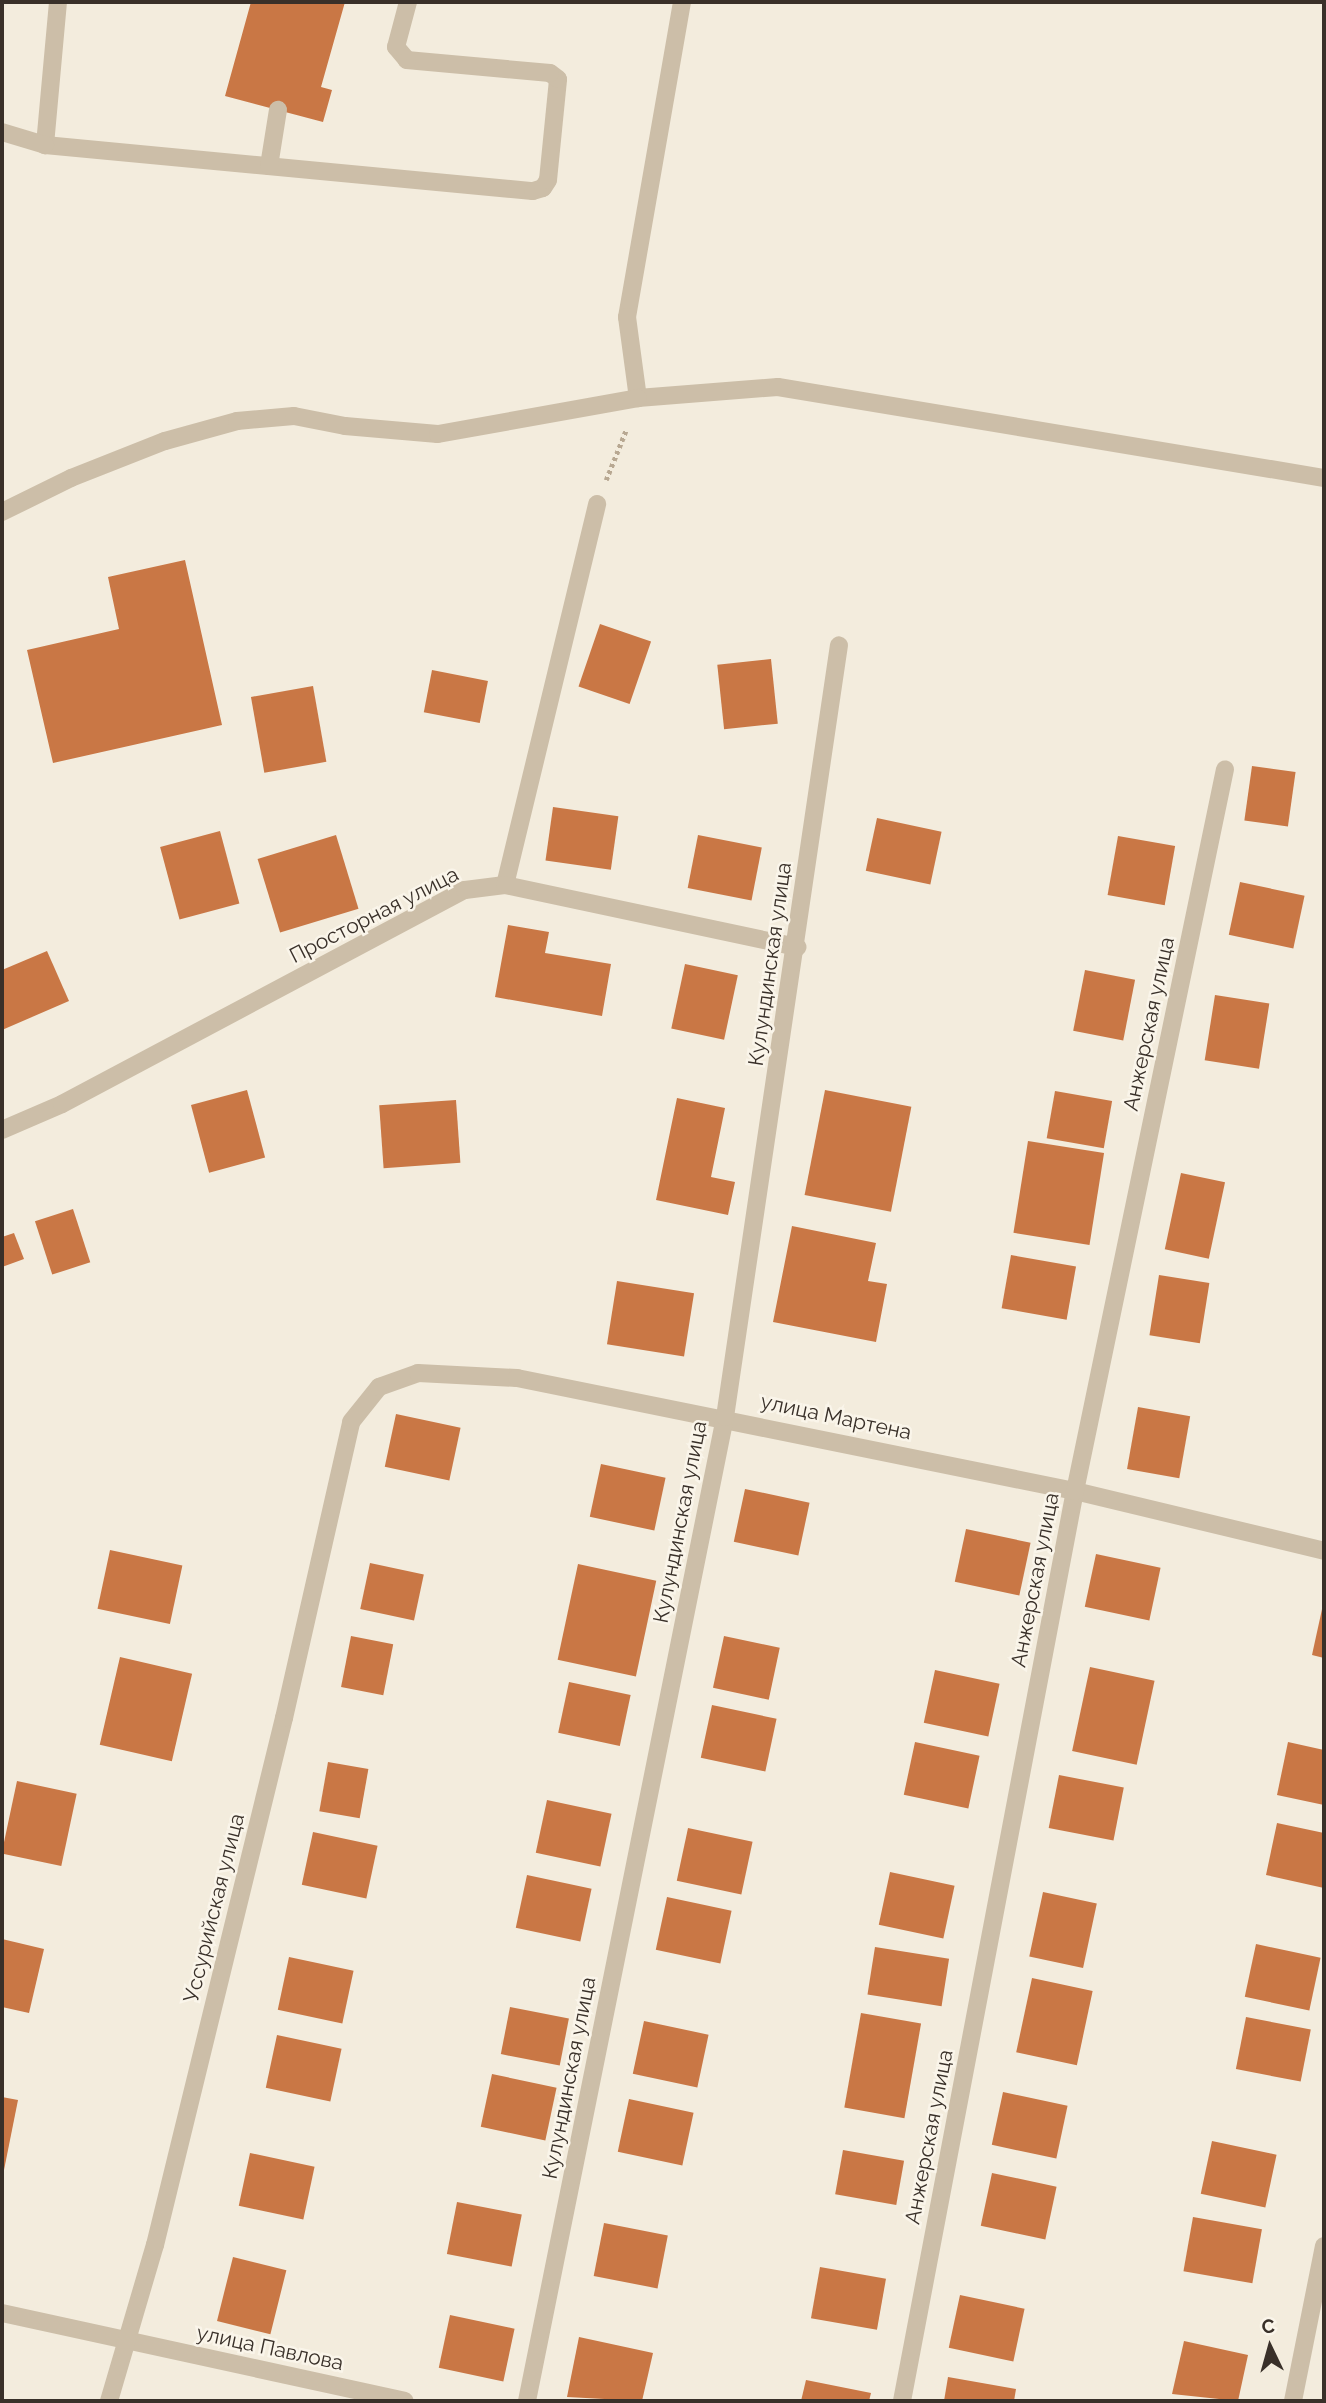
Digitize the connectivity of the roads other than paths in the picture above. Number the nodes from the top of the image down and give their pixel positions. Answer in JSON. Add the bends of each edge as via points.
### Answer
{"nodes":[{"id":1,"x":58,"y":2,"type":"edge"},
{"id":2,"x":408,"y":2,"type":"edge"},
{"id":3,"x":682,"y":2,"type":"edge"},
{"id":4,"x":278,"y":110,"type":"dead end"},
{"id":5,"x":2,"y":132,"type":"edge"},
{"id":6,"x":45,"y":145,"type":"junction"},
{"id":7,"x":269,"y":166,"type":"junction"},
{"id":8,"x":638,"y":398,"type":"junction"},
{"id":9,"x":1324,"y":478,"type":"edge"},
{"id":10,"x":597,"y":504,"type":"road end"},
{"id":11,"x":2,"y":512,"type":"edge"},
{"id":12,"x":839,"y":645,"type":"dead end"},
{"id":13,"x":1226,"y":769,"type":"dead end"},
{"id":14,"x":505,"y":885,"type":"junction"},
{"id":15,"x":797,"y":947,"type":"junction"},
{"id":16,"x":2,"y":1130,"type":"edge"},
{"id":17,"x":725,"y":1417,"type":"junction"},
{"id":18,"x":351,"y":1422,"type":"joint"},
{"id":19,"x":1075,"y":1491,"type":"junction"},
{"id":20,"x":1324,"y":1551,"type":"edge"},
{"id":21,"x":1324,"y":2246,"type":"edge"},
{"id":22,"x":2,"y":2314,"type":"edge"},
{"id":23,"x":126,"y":2340,"type":"junction"},
{"id":24,"x":109,"y":2401,"type":"edge"},
{"id":25,"x":405,"y":2401,"type":"edge"},
{"id":26,"x":527,"y":2401,"type":"edge"},
{"id":27,"x":902,"y":2401,"type":"edge"},
{"id":28,"x":1293,"y":2401,"type":"edge"}],
"edges":[{"from":1,"to":6,"type":"street"},
{"from":2,"to":7,"type":"street","via":[[396,47],[407,60],[550,73],[558,79],[548,180],[543,188],[533,191]]},
{"from":3,"to":8,"type":"street","via":[[627,317]]},
{"from":4,"to":7,"type":"street"},
{"from":5,"to":6,"type":"street"},
{"from":6,"to":7,"type":"street"},
{"from":8,"to":9,"type":"street","via":[[778,387]]},
{"from":8,"to":11,"type":"street","via":[[438,434],[345,426],[294,416],[237,421],[153,446],[71,478]]},
{"from":10,"to":14,"type":"street"},
{"from":12,"to":15,"type":"street","name":"Кулундинская улица"},
{"from":13,"to":19,"type":"street","name":"Анжерская улица"},
{"from":14,"to":15,"type":"street","name":"Просторная улица"},
{"from":14,"to":16,"type":"street","name":"Просторная улица","via":[[465,890],[62,1104]]},
{"from":15,"to":17,"type":"street","name":"Кулундинская улица"},
{"from":17,"to":18,"type":"street","name":"улица Мартена","via":[[517,1378],[418,1373],[379,1387]]},
{"from":17,"to":19,"type":"street","name":"улица Мартена"},
{"from":17,"to":26,"type":"street","name":"Кулундинская улица"},
{"from":18,"to":23,"type":"street","name":"Уссурийская улица","via":[[155,2245]]},
{"from":19,"to":20,"type":"street","name":"улица Мартена"},
{"from":19,"to":27,"type":"street","name":"Анжерская улица"},
{"from":21,"to":28,"type":"street"},
{"from":22,"to":23,"type":"street","name":"улица Павлова"},
{"from":23,"to":24,"type":"street","name":"Уссурийская улица"},
{"from":23,"to":25,"type":"street","name":"улица Павлова"}]}
